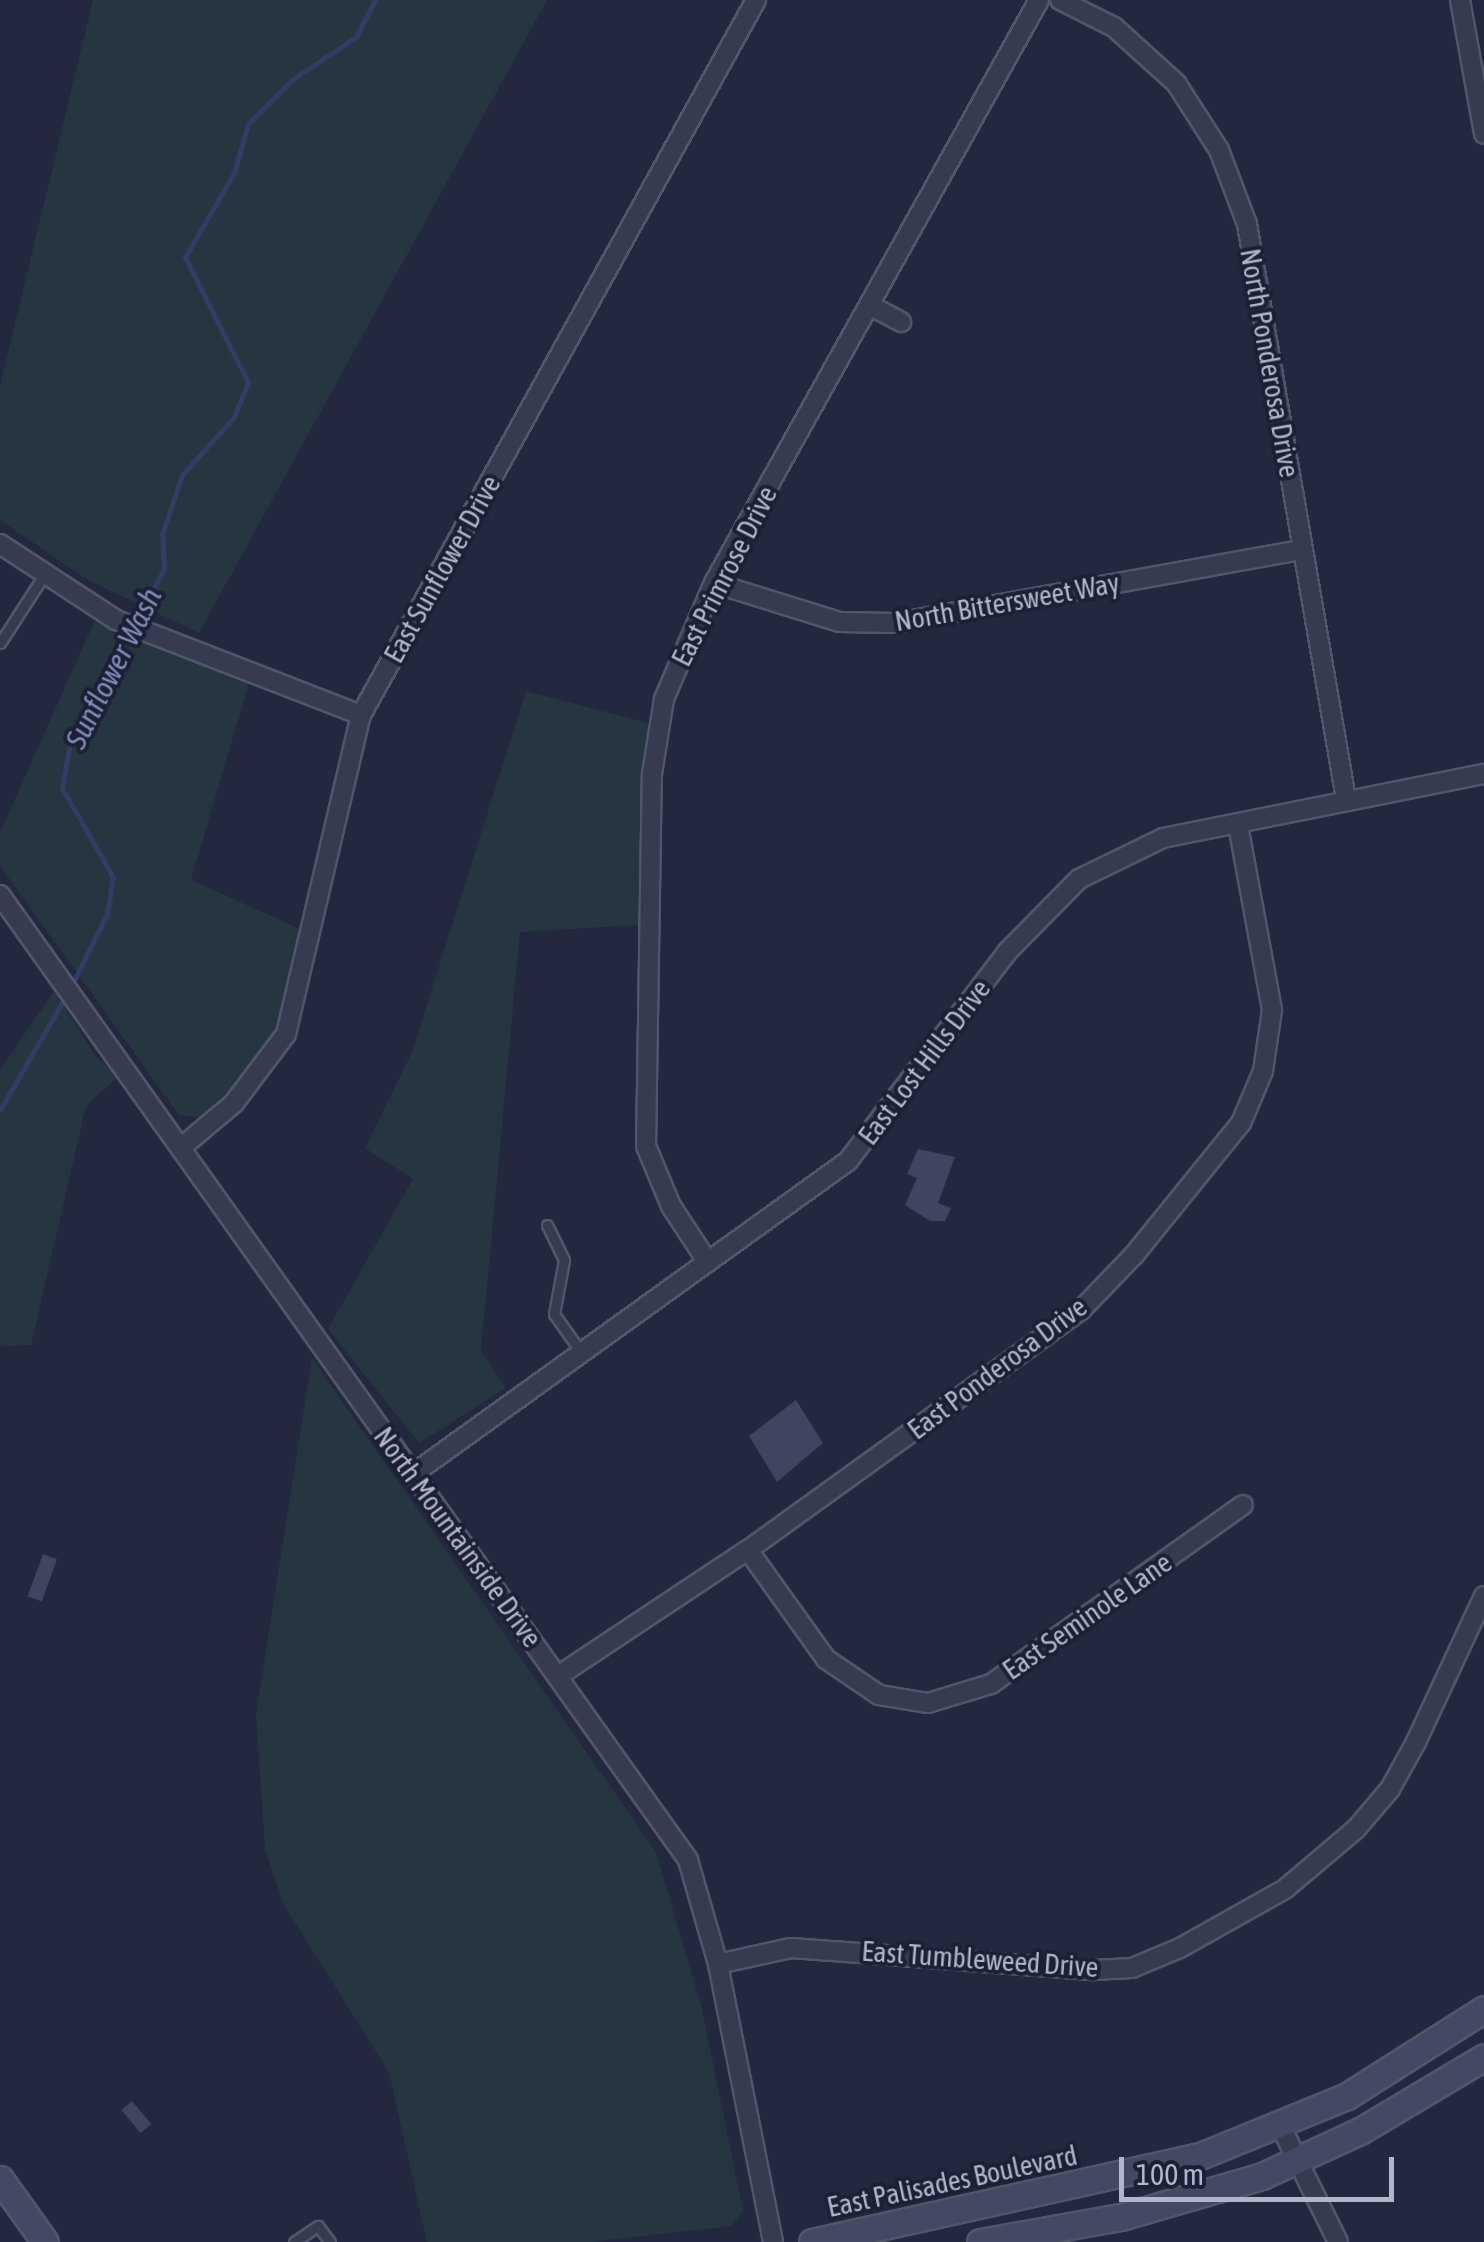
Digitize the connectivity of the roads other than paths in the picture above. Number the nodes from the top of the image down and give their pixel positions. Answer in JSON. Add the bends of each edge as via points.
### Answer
{"nodes":[{"id":1,"x":756,"y":0,"type":"edge"},
{"id":2,"x":1040,"y":0,"type":"edge"},
{"id":3,"x":1060,"y":0,"type":"edge"},
{"id":4,"x":1460,"y":0,"type":"edge"},
{"id":5,"x":1484,"y":134,"type":"edge"},
{"id":6,"x":873,"y":307,"type":"junction"},
{"id":7,"x":901,"y":322,"type":"dead end"},
{"id":8,"x":0,"y":544,"type":"edge"},
{"id":9,"x":1302,"y":550,"type":"junction"},
{"id":10,"x":44,"y":576,"type":"junction"},
{"id":11,"x":714,"y":583,"type":"junction"},
{"id":12,"x":0,"y":643,"type":"edge"},
{"id":13,"x":362,"y":715,"type":"junction"},
{"id":14,"x":1484,"y":774,"type":"edge"},
{"id":15,"x":1346,"y":799,"type":"junction"},
{"id":16,"x":1238,"y":824,"type":"junction"},
{"id":17,"x":3,"y":905,"type":"edge"},
{"id":18,"x":184,"y":1146,"type":"junction"},
{"id":19,"x":546,"y":1226,"type":"dead end"},
{"id":20,"x":707,"y":1261,"type":"junction"},
{"id":21,"x":582,"y":1352,"type":"junction"},
{"id":22,"x":413,"y":1474,"type":"junction"},
{"id":23,"x":1244,"y":1506,"type":"dead end"},
{"id":24,"x":748,"y":1550,"type":"junction"},
{"id":25,"x":1484,"y":1596,"type":"edge"},
{"id":26,"x":558,"y":1676,"type":"junction"},
{"id":27,"x":718,"y":1964,"type":"junction"},
{"id":28,"x":1484,"y":2009,"type":"edge"},
{"id":29,"x":1484,"y":2056,"type":"edge"},
{"id":30,"x":1281,"y":2127,"type":"junction"},
{"id":31,"x":1297,"y":2159,"type":"junction"},
{"id":32,"x":0,"y":2179,"type":"edge"},
{"id":33,"x":45,"y":2242,"type":"edge"},
{"id":34,"x":294,"y":2242,"type":"edge"},
{"id":35,"x":330,"y":2242,"type":"edge"},
{"id":36,"x":774,"y":2242,"type":"edge"},
{"id":37,"x":812,"y":2242,"type":"edge"},
{"id":38,"x":980,"y":2242,"type":"edge"},
{"id":39,"x":1338,"y":2242,"type":"edge"}],
"edges":[{"from":1,"to":13,"type":"street","name":"East Sunflower Drive"},
{"from":2,"to":6,"type":"street","name":"East Primrose Drive"},
{"from":3,"to":9,"type":"street","name":"North Ponderosa Drive","via":[[1149,55],[1176,82],[1219,150],[1247,224]]},
{"from":4,"to":5,"type":"street"},
{"from":6,"to":7,"type":"street"},
{"from":6,"to":11,"type":"street","name":"East Primrose Drive"},
{"from":8,"to":10,"type":"street"},
{"from":9,"to":11,"type":"street","name":"North Bittersweet Way","via":[[895,624],[838,622]]},
{"from":9,"to":15,"type":"street","name":"North Ponderosa Drive"},
{"from":10,"to":12,"type":"lane"},
{"from":10,"to":13,"type":"street","via":[[116,620]]},
{"from":11,"to":20,"type":"street","name":"East Primrose Drive","via":[[664,700],[652,774],[646,1146],[671,1206]]},
{"from":13,"to":18,"type":"street","name":"East Sunflower Drive","via":[[286,1034],[234,1103]]},
{"from":14,"to":15,"type":"street","name":"East Lost Hills Drive"},
{"from":15,"to":16,"type":"street","name":"East Lost Hills Drive"},
{"from":16,"to":20,"type":"street","name":"East Lost Hills Drive","via":[[1163,838],[1080,880],[1007,952],[848,1161]]},
{"from":16,"to":24,"type":"street","name":"East Ponderosa Drive","via":[[1272,1010],[1263,1071],[1240,1123],[1134,1255],[1080,1310]]},
{"from":17,"to":18,"type":"street","name":"North Mountainside Drive"},
{"from":18,"to":22,"type":"street","name":"North Mountainside Drive"},
{"from":19,"to":21,"type":"lane","via":[[564,1260],[554,1314]]},
{"from":20,"to":21,"type":"street","name":"East Lost Hills Drive"},
{"from":21,"to":22,"type":"street","name":"East Lost Hills Drive"},
{"from":22,"to":26,"type":"street","name":"North Mountainside Drive"},
{"from":23,"to":24,"type":"street","name":"East Seminole Lane","via":[[990,1684],[928,1703],[879,1694],[826,1659]]},
{"from":24,"to":26,"type":"street","name":"East Ponderosa Drive"},
{"from":25,"to":27,"type":"street","name":"East Tumbleweed Drive","via":[[1390,1789],[1285,1889],[1180,1948],[1132,1968],[1094,1970],[791,1948]]},
{"from":26,"to":27,"type":"street","name":"North Mountainside Drive","via":[[688,1860]]},
{"from":27,"to":36,"type":"street","name":"North Mountainside Drive"},
{"from":28,"to":30,"type":"street","name":"East Palisades Boulevard","via":[[1347,2096]]},
{"from":29,"to":31,"type":"street","via":[[1417,2100]]},
{"from":30,"to":31,"type":"street"},
{"from":30,"to":37,"type":"street","name":"East Palisades Boulevard","via":[[1130,2174]]},
{"from":31,"to":38,"type":"street","via":[[1122,2217]]},
{"from":31,"to":39,"type":"street"},
{"from":32,"to":33,"type":"street"},
{"from":34,"to":35,"type":"lane","via":[[318,2226]]}]}
